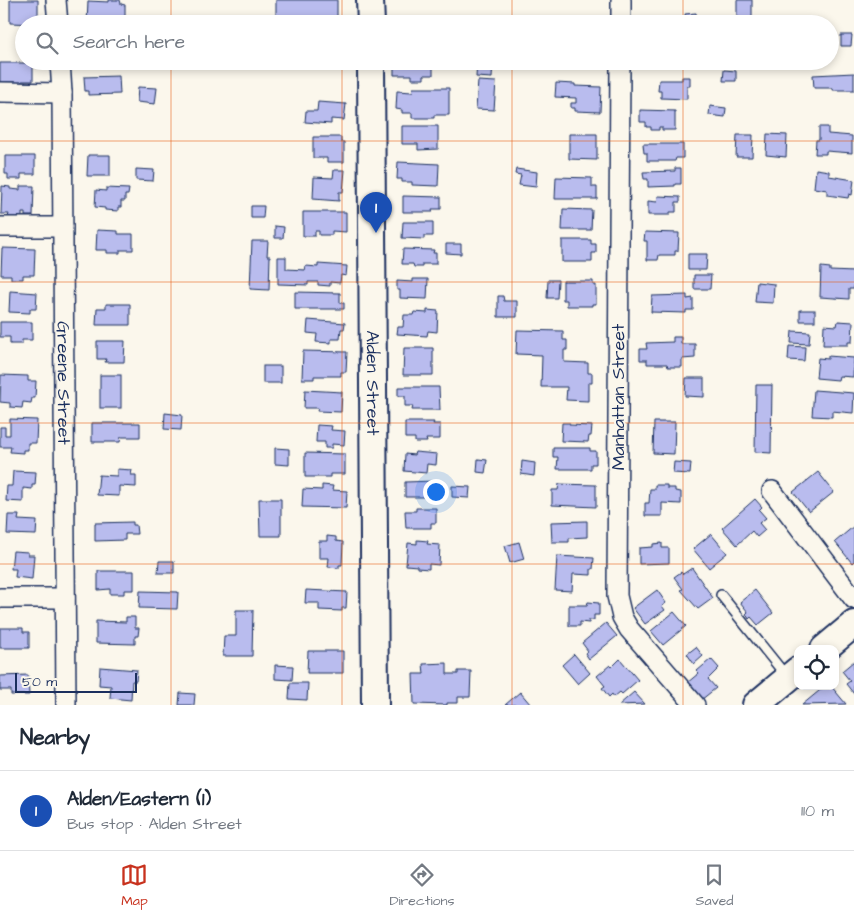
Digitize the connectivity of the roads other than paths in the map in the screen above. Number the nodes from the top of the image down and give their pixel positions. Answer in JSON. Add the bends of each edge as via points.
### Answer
{"nodes":[{"id":1,"x":56,"y":0,"type":"edge"},
{"id":2,"x":370,"y":0,"type":"edge"},
{"id":3,"x":621,"y":0,"type":"edge"},
{"id":4,"x":57,"y":15,"type":"edge"},
{"id":5,"x":370,"y":15,"type":"edge"},
{"id":6,"x":620,"y":15,"type":"edge"},
{"id":7,"x":61,"y":70,"type":"edge"},
{"id":8,"x":371,"y":70,"type":"edge"},
{"id":9,"x":620,"y":70,"type":"edge"},
{"id":10,"x":0,"y":92,"type":"edge"},
{"id":11,"x":62,"y":93,"type":"junction"},
{"id":12,"x":0,"y":227,"type":"edge"},
{"id":13,"x":63,"y":227,"type":"junction"},
{"id":14,"x":772,"y":491,"type":"dead end"},
{"id":15,"x":721,"y":595,"type":"dead end"},
{"id":16,"x":0,"y":598,"type":"edge"},
{"id":17,"x":65,"y":598,"type":"junction"},
{"id":18,"x":854,"y":600,"type":"edge"},
{"id":19,"x":854,"y":624,"type":"edge"},
{"id":20,"x":829,"y":645,"type":"edge"},
{"id":21,"x":793,"y":674,"type":"edge"},
{"id":22,"x":66,"y":705,"type":"edge"},
{"id":23,"x":375,"y":705,"type":"edge"},
{"id":24,"x":695,"y":705,"type":"edge"},
{"id":25,"x":756,"y":705,"type":"edge"}],
"edges":[{"from":1,"to":4,"type":"street"},
{"from":2,"to":5,"type":"main road"},
{"from":3,"to":6,"type":"street"},
{"from":7,"to":11,"type":"street","name":"Greene Street"},
{"from":8,"to":23,"type":"main road","name":"Alden Street"},
{"from":9,"to":24,"type":"street","name":"Manhattan Street","via":[[617,596],[629,629]]},
{"from":10,"to":11,"type":"street"},
{"from":11,"to":13,"type":"street","name":"Greene Street"},
{"from":12,"to":13,"type":"street"},
{"from":13,"to":17,"type":"street","name":"Greene Street"},
{"from":14,"to":18,"type":"street"},
{"from":15,"to":21,"type":"lane"},
{"from":16,"to":17,"type":"street"},
{"from":17,"to":22,"type":"street","name":"Greene Street"},
{"from":19,"to":20,"type":"main road"},
{"from":21,"to":25,"type":"main road"}]}
